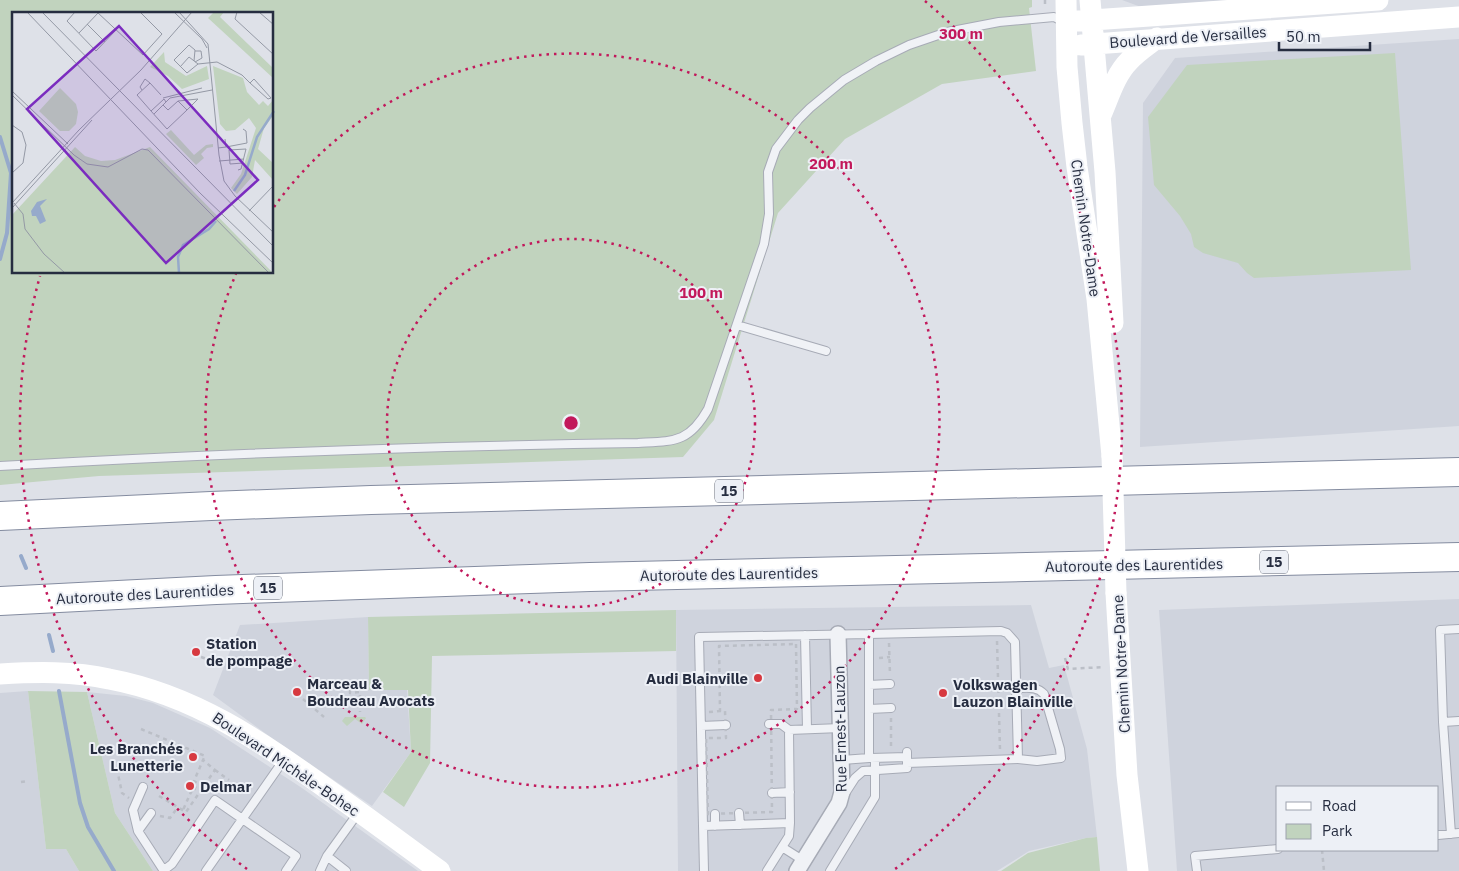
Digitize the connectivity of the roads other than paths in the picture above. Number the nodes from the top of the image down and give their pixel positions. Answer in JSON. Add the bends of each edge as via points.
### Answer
{"nodes":[{"id":1,"x":1066,"y":0,"type":"edge"},
{"id":2,"x":1378,"y":0,"type":"edge"},
{"id":3,"x":1091,"y":10,"type":"edge"},
{"id":4,"x":1459,"y":17,"type":"edge"},
{"id":5,"x":1066,"y":22,"type":"junction"},
{"id":6,"x":1157,"y":38,"type":"junction"},
{"id":7,"x":1094,"y":44,"type":"junction"},
{"id":8,"x":1066,"y":46,"type":"junction"},
{"id":9,"x":1101,"y":116,"type":"junction"},
{"id":10,"x":737,"y":325,"type":"junction"},
{"id":11,"x":826,"y":351,"type":"dead end"},
{"id":12,"x":1112,"y":456,"type":"junction"},
{"id":13,"x":0,"y":466,"type":"edge"},
{"id":14,"x":1459,"y":472,"type":"edge"},
{"id":15,"x":0,"y":516,"type":"edge"},
{"id":16,"x":1459,"y":557,"type":"edge"},
{"id":17,"x":0,"y":601,"type":"edge"},
{"id":18,"x":1459,"y":629,"type":"edge"},
{"id":19,"x":838,"y":634,"type":"junction"},
{"id":20,"x":869,"y":634,"type":"junction"},
{"id":21,"x":805,"y":635,"type":"junction"},
{"id":22,"x":0,"y":674,"type":"edge"},
{"id":23,"x":890,"y":684,"type":"road end"},
{"id":24,"x":869,"y":686,"type":"junction"},
{"id":25,"x":1017,"y":688,"type":"junction"},
{"id":26,"x":890,"y":708,"type":"road end"},
{"id":27,"x":869,"y":709,"type":"junction"},
{"id":28,"x":1459,"y":721,"type":"edge"},
{"id":29,"x":1443,"y":722,"type":"junction"},
{"id":30,"x":769,"y":724,"type":"dead end"},
{"id":31,"x":726,"y":725,"type":"dead end"},
{"id":32,"x":701,"y":726,"type":"junction"},
{"id":33,"x":841,"y":728,"type":"junction"},
{"id":34,"x":807,"y":729,"type":"junction"},
{"id":35,"x":789,"y":730,"type":"junction"},
{"id":36,"x":872,"y":758,"type":"junction"},
{"id":37,"x":285,"y":759,"type":"junction"},
{"id":38,"x":1018,"y":759,"type":"junction"},
{"id":39,"x":842,"y":760,"type":"junction"},
{"id":40,"x":907,"y":760,"type":"junction"},
{"id":41,"x":875,"y":769,"type":"junction"},
{"id":42,"x":143,"y":787,"type":"dead end"},
{"id":43,"x":790,"y":792,"type":"junction"},
{"id":44,"x":772,"y":793,"type":"dead end"},
{"id":45,"x":839,"y":803,"type":"junction"},
{"id":46,"x":359,"y":812,"type":"junction"},
{"id":47,"x":151,"y":813,"type":"road end"},
{"id":48,"x":739,"y":813,"type":"dead end"},
{"id":49,"x":715,"y":814,"type":"dead end"},
{"id":50,"x":243,"y":819,"type":"junction"},
{"id":51,"x":790,"y":823,"type":"junction"},
{"id":52,"x":740,"y":825,"type":"junction"},
{"id":53,"x":702,"y":826,"type":"junction"},
{"id":54,"x":715,"y":826,"type":"junction"},
{"id":55,"x":138,"y":831,"type":"junction"},
{"id":56,"x":1455,"y":834,"type":"edge"},
{"id":57,"x":1439,"y":835,"type":"edge"},
{"id":58,"x":782,"y":847,"type":"junction"},
{"id":59,"x":1276,"y":849,"type":"edge"},
{"id":60,"x":327,"y":856,"type":"junction"},
{"id":61,"x":800,"y":866,"type":"edge"},
{"id":62,"x":164,"y":871,"type":"edge"},
{"id":63,"x":206,"y":871,"type":"edge"},
{"id":64,"x":286,"y":871,"type":"edge"},
{"id":65,"x":320,"y":871,"type":"edge"},
{"id":66,"x":346,"y":871,"type":"edge"},
{"id":67,"x":440,"y":871,"type":"edge"},
{"id":68,"x":704,"y":871,"type":"edge"},
{"id":69,"x":767,"y":871,"type":"edge"},
{"id":70,"x":830,"y":871,"type":"edge"},
{"id":71,"x":1138,"y":871,"type":"edge"},
{"id":72,"x":1197,"y":871,"type":"edge"}],
"edges":[{"from":1,"to":5,"type":"street","name":"Chemin Notre-Dame"},
{"from":2,"to":3,"type":"street","name":"Boulevard de Versailles"},
{"from":3,"to":5,"type":"street","name":"Boulevard de Versailles"},
{"from":3,"to":7,"type":"street","name":"Chemin Notre-Dame"},
{"from":4,"to":6,"type":"street","name":"Boulevard de Versailles"},
{"from":5,"to":8,"type":"street","name":"Chemin Notre-Dame"},
{"from":5,"to":10,"type":"lane","via":[[1054,17],[999,22],[930,37],[876,60],[844,80],[810,108],[784,137],[772,160],[767,182],[768,229]]},
{"from":6,"to":7,"type":"street","name":"Boulevard de Versailles"},
{"from":6,"to":9,"type":"street","via":[[1126,64]]},
{"from":7,"to":8,"type":"street","name":"Boulevard de Versailles"},
{"from":7,"to":9,"type":"street","name":"Chemin Notre-Dame"},
{"from":8,"to":12,"type":"street","name":"Chemin Notre-Dame","via":[[1076,158],[1097,299]]},
{"from":9,"to":12,"type":"street","name":"Chemin Notre-Dame","via":[[1114,354]]},
{"from":10,"to":11,"type":"lane"},
{"from":10,"to":13,"type":"lane","via":[[702,420],[690,433],[666,442],[336,449]]},
{"from":12,"to":71,"type":"street","name":"Chemin Notre-Dame","bridge":true,"via":[[1127,774]]},
{"from":14,"to":15,"type":"highway","number":"15","via":[[315,502]]},
{"from":16,"to":17,"type":"highway","name":"Autoroute des Laurentides","number":"15","via":[[581,578]]},
{"from":18,"to":29,"type":"lane","via":[[1440,630]]},
{"from":19,"to":20,"type":"lane"},
{"from":19,"to":21,"type":"lane"},
{"from":19,"to":33,"type":"street","name":"Rue Ernest-Lauzon"},
{"from":20,"to":24,"type":"lane"},
{"from":20,"to":25,"type":"lane","via":[[1007,633],[1016,647]]},
{"from":21,"to":32,"type":"lane","via":[[699,637]]},
{"from":21,"to":34,"type":"lane"},
{"from":22,"to":37,"type":"street","name":"Boulevard Michèle-Bohec","via":[[80,674],[150,689],[213,714]]},
{"from":23,"to":24,"type":"lane"},
{"from":24,"to":27,"type":"lane"},
{"from":25,"to":38,"type":"lane"},
{"from":25,"to":38,"type":"lane","via":[[1033,688],[1044,694],[1061,758]]},
{"from":26,"to":27,"type":"lane"},
{"from":27,"to":36,"type":"lane"},
{"from":28,"to":29,"type":"lane"},
{"from":29,"to":56,"type":"lane"},
{"from":30,"to":35,"type":"lane","via":[[781,724]]},
{"from":31,"to":32,"type":"lane"},
{"from":32,"to":53,"type":"lane"},
{"from":33,"to":34,"type":"lane"},
{"from":33,"to":39,"type":"street","name":"Rue Ernest-Lauzon"},
{"from":34,"to":35,"type":"lane"},
{"from":35,"to":43,"type":"lane"},
{"from":36,"to":39,"type":"lane"},
{"from":36,"to":40,"type":"lane"},
{"from":36,"to":41,"type":"lane"},
{"from":37,"to":46,"type":"street","name":"Boulevard Michèle-Bohec"},
{"from":37,"to":50,"type":"lane"},
{"from":38,"to":40,"type":"lane"},
{"from":39,"to":45,"type":"street","name":"Rue Ernest-Lauzon"},
{"from":40,"to":41,"type":"lane"},
{"from":41,"to":45,"type":"lane","via":[[858,774]]},
{"from":41,"to":70,"type":"lane","via":[[875,797]]},
{"from":42,"to":55,"type":"lane","via":[[134,810]]},
{"from":43,"to":44,"type":"lane"},
{"from":43,"to":51,"type":"lane"},
{"from":45,"to":61,"type":"street","name":"Rue Ernest-Lauzon"},
{"from":46,"to":60,"type":"lane"},
{"from":46,"to":67,"type":"street","name":"Boulevard Michèle-Bohec"},
{"from":47,"to":55,"type":"lane"},
{"from":48,"to":52,"type":"lane"},
{"from":49,"to":54,"type":"lane"},
{"from":50,"to":62,"type":"lane","via":[[215,800]]},
{"from":50,"to":63,"type":"lane"},
{"from":50,"to":64,"type":"lane","via":[[296,856]]},
{"from":51,"to":52,"type":"lane"},
{"from":51,"to":58,"type":"lane","via":[[790,832]]},
{"from":52,"to":54,"type":"lane"},
{"from":53,"to":54,"type":"lane"},
{"from":53,"to":68,"type":"lane"},
{"from":55,"to":62,"type":"lane"},
{"from":56,"to":57,"type":"lane"},
{"from":58,"to":61,"type":"lane"},
{"from":58,"to":69,"type":"lane"},
{"from":59,"to":72,"type":"lane","via":[[1195,856]]},
{"from":60,"to":65,"type":"lane"},
{"from":60,"to":66,"type":"lane"}]}
